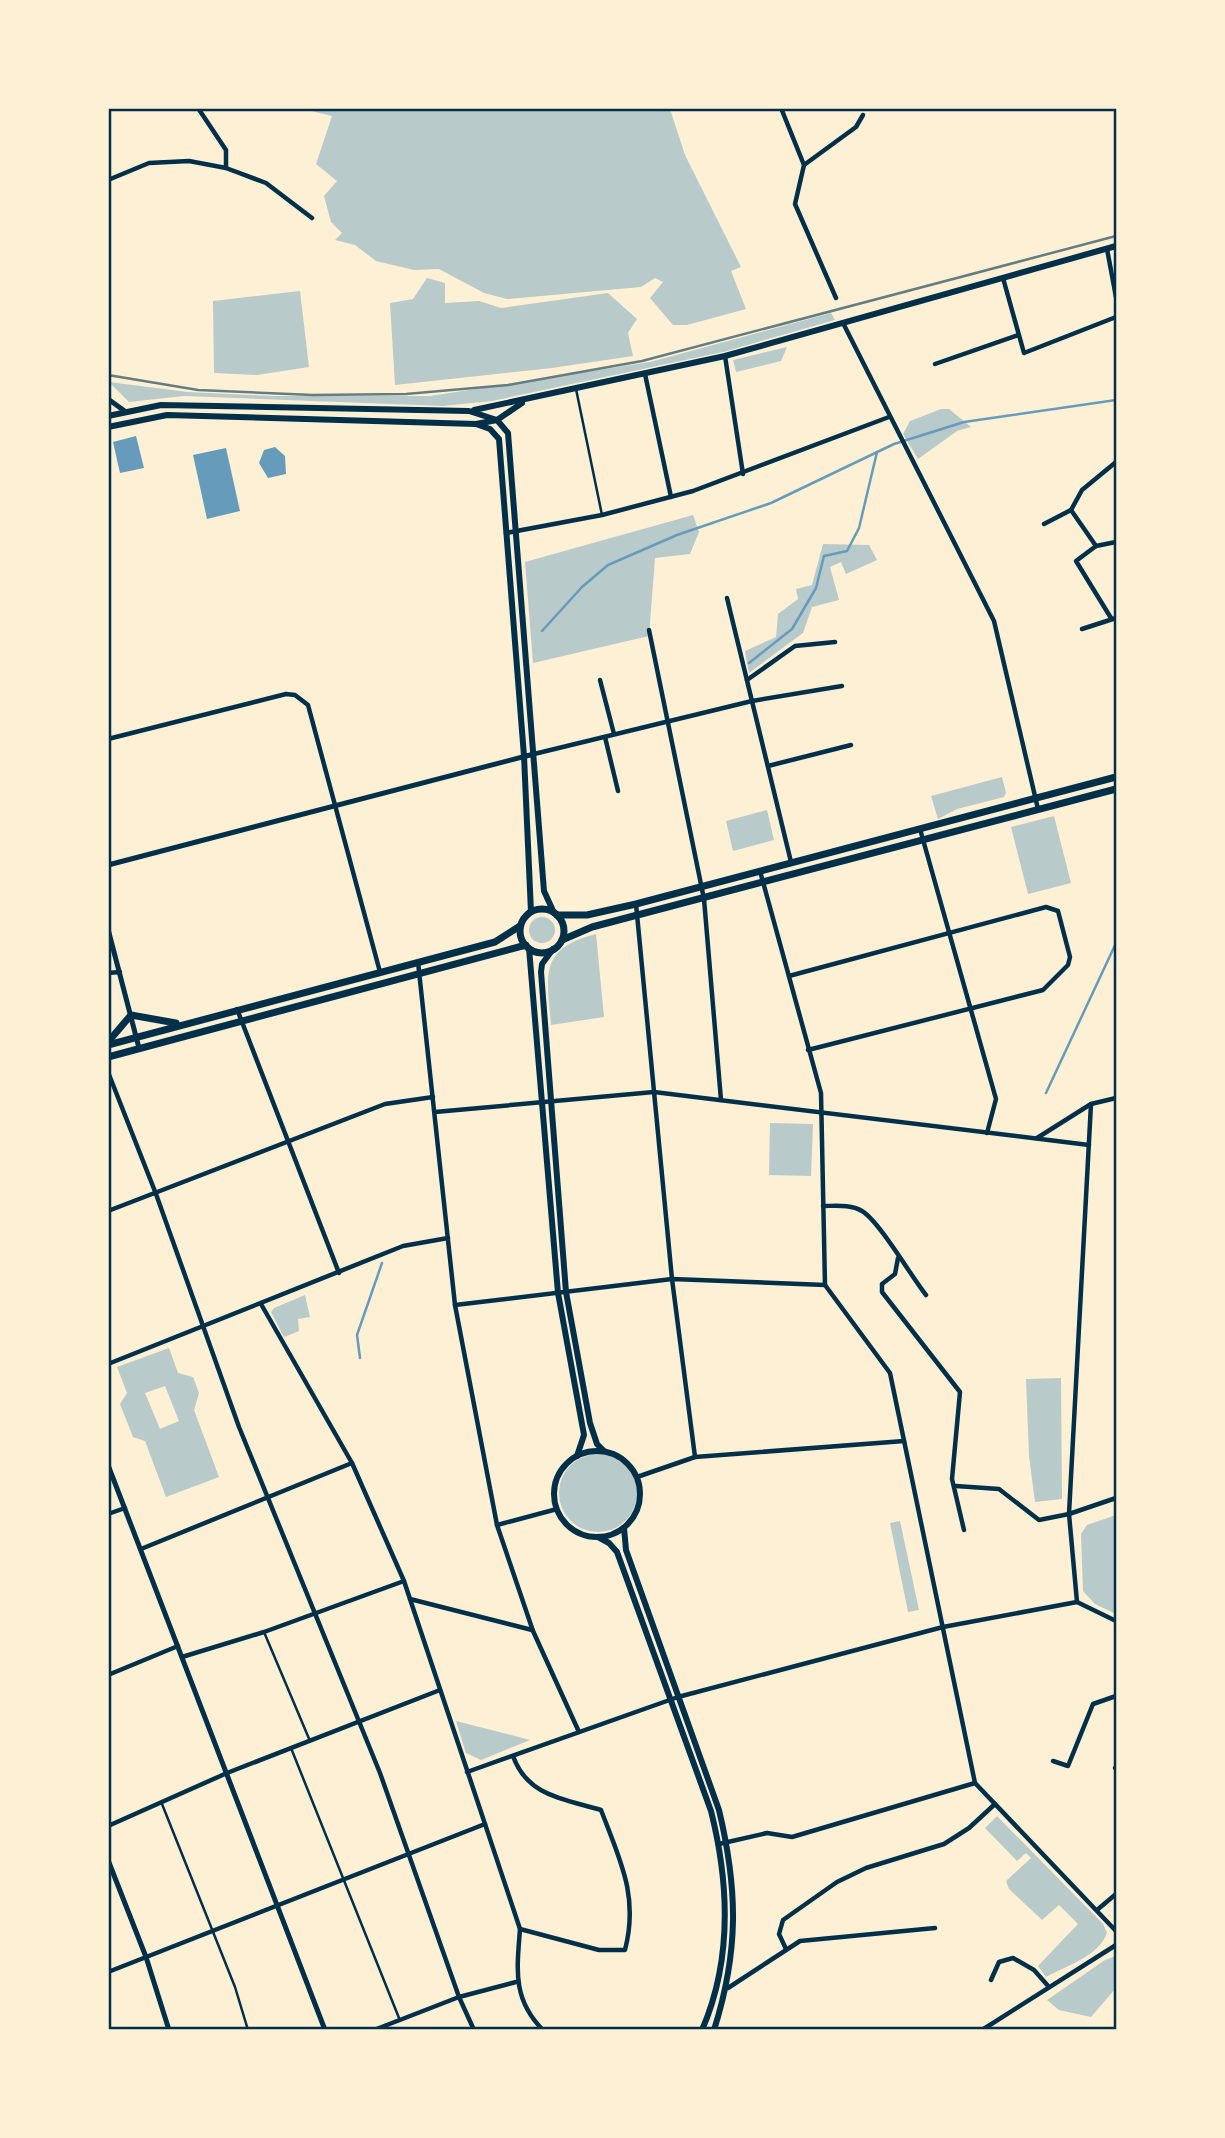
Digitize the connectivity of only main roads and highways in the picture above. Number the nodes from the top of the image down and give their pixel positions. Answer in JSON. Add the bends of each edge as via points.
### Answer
{"nodes":[{"id":1,"x":1116,"y":246,"type":"edge"},
{"id":2,"x":527,"y":400,"type":"junction"},
{"id":3,"x":506,"y":405,"type":"junction"},
{"id":4,"x":469,"y":411,"type":"junction"},
{"id":5,"x":126,"y":412,"type":"junction"},
{"id":6,"x":506,"y":415,"type":"junction"},
{"id":7,"x":109,"y":417,"type":"edge"},
{"id":8,"x":146,"y":419,"type":"junction"},
{"id":9,"x":497,"y":421,"type":"junction"},
{"id":10,"x":476,"y":424,"type":"junction"},
{"id":11,"x":108,"y":427,"type":"edge"},
{"id":12,"x":508,"y":433,"type":"junction"},
{"id":13,"x":499,"y":439,"type":"junction"},
{"id":14,"x":1116,"y":777,"type":"edge"},
{"id":15,"x":1116,"y":789,"type":"edge"},
{"id":16,"x":531,"y":912,"type":"junction"},
{"id":17,"x":556,"y":914,"type":"junction"},
{"id":18,"x":520,"y":926,"type":"junction"},
{"id":19,"x":562,"y":940,"type":"junction"},
{"id":20,"x":528,"y":947,"type":"junction"},
{"id":21,"x":553,"y":949,"type":"junction"},
{"id":22,"x":304,"y":992,"type":"junction"},
{"id":23,"x":307,"y":1003,"type":"junction"},
{"id":24,"x":180,"y":1024,"type":"junction"},
{"id":25,"x":108,"y":1043,"type":"edge"},
{"id":26,"x":108,"y":1057,"type":"edge"},
{"id":27,"x":604,"y":1451,"type":"junction"},
{"id":28,"x":577,"y":1456,"type":"junction"},
{"id":29,"x":624,"y":1528,"type":"junction"},
{"id":30,"x":598,"y":1537,"type":"junction"},
{"id":31,"x":723,"y":1843,"type":"junction"},
{"id":32,"x":702,"y":2029,"type":"edge"},
{"id":33,"x":714,"y":2029,"type":"edge"}],
"edges":[{"from":1,"to":2,"type":"main road","via":[[724,356]]},
{"from":2,"to":3,"type":"main road"},
{"from":2,"to":6,"type":"main road"},
{"from":3,"to":4,"type":"main road"},
{"from":3,"to":9,"type":"main road"},
{"from":4,"to":5,"type":"main road","via":[[160,405]]},
{"from":4,"to":9,"type":"main road"},
{"from":5,"to":7,"type":"main road"},
{"from":5,"to":8,"type":"main road"},
{"from":6,"to":9,"type":"main road"},
{"from":6,"to":12,"type":"main road"},
{"from":8,"to":10,"type":"main road","via":[[167,415]]},
{"from":8,"to":11,"type":"main road"},
{"from":9,"to":10,"type":"main road"},
{"from":9,"to":12,"type":"main road"},
{"from":9,"to":13,"type":"main road"},
{"from":10,"to":13,"type":"main road"},
{"from":12,"to":17,"type":"main road","via":[[544,891]]},
{"from":13,"to":16,"type":"main road","via":[[524,756]]},
{"from":14,"to":17,"type":"main road","via":[[636,905],[587,915]]},
{"from":15,"to":19,"type":"main road","via":[[592,927]]},
{"from":16,"to":17,"type":"main road","via":[[542,909]]},
{"from":16,"to":18,"type":"main road"},
{"from":17,"to":19,"type":"main road","via":[[563,926]]},
{"from":18,"to":20,"type":"main road"},
{"from":18,"to":22,"type":"main road","via":[[495,942]]},
{"from":19,"to":21,"type":"main road"},
{"from":20,"to":21,"type":"main road","via":[[541,952]]},
{"from":20,"to":23,"type":"main road"},
{"from":20,"to":28,"type":"main road","via":[[558,1293],[584,1435]]},
{"from":21,"to":27,"type":"main road","via":[[541,972],[566,1292],[590,1423]]},
{"from":22,"to":23,"type":"main road"},
{"from":22,"to":24,"type":"main road"},
{"from":23,"to":26,"type":"main road"},
{"from":24,"to":25,"type":"main road"},
{"from":24,"to":25,"type":"main road","via":[[131,1016]]},
{"from":27,"to":28,"type":"main road"},
{"from":27,"to":29,"type":"main road","via":[[626,1462],[637,1477],[638,1508]]},
{"from":28,"to":30,"type":"main road","via":[[558,1476],[554,1490],[557,1508],[571,1528]]},
{"from":29,"to":30,"type":"main road"},
{"from":29,"to":31,"type":"main road","via":[[626,1550],[719,1810]]},
{"from":30,"to":31,"type":"main road","via":[[617,1552]]},
{"from":31,"to":32,"type":"main road","via":[[724,1956]]},
{"from":31,"to":33,"type":"main road","via":[[734,1909],[733,1957]]}]}
